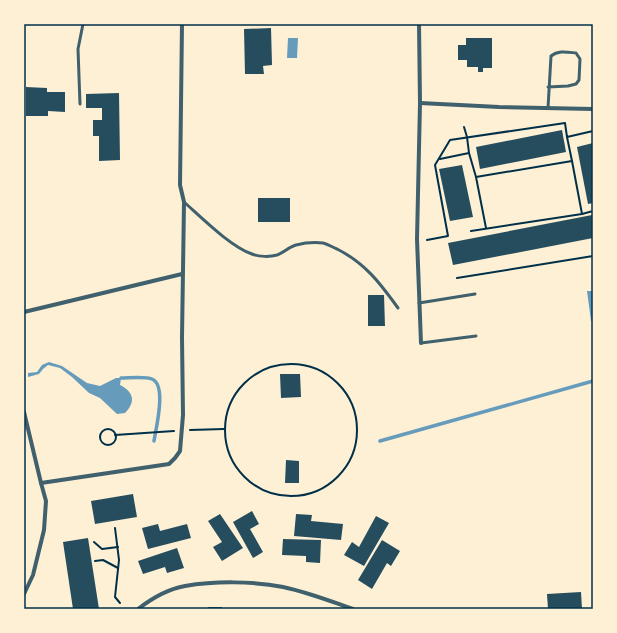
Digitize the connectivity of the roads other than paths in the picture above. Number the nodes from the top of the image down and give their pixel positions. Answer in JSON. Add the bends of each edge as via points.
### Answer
{"nodes":[{"id":1,"x":82,"y":24,"type":"edge"},
{"id":2,"x":182,"y":24,"type":"edge"},
{"id":3,"x":419,"y":24,"type":"edge"},
{"id":4,"x":548,"y":87,"type":"junction"},
{"id":5,"x":420,"y":103,"type":"junction"},
{"id":6,"x":80,"y":104,"type":"dead end"},
{"id":7,"x":548,"y":108,"type":"junction"},
{"id":8,"x":593,"y":109,"type":"edge"},
{"id":9,"x":184,"y":202,"type":"junction"},
{"id":10,"x":182,"y":274,"type":"junction"},
{"id":11,"x":475,"y":294,"type":"dead end"},
{"id":12,"x":419,"y":303,"type":"junction"},
{"id":13,"x":398,"y":308,"type":"dead end"},
{"id":14,"x":24,"y":312,"type":"edge"},
{"id":15,"x":476,"y":336,"type":"dead end"},
{"id":16,"x":421,"y":343,"type":"joint"},
{"id":17,"x":24,"y":412,"type":"edge"},
{"id":18,"x":41,"y":483,"type":"junction"},
{"id":19,"x":24,"y":594,"type":"edge"},
{"id":20,"x":138,"y":609,"type":"edge"},
{"id":21,"x":353,"y":609,"type":"edge"}],
"edges":[{"from":1,"to":6,"type":"lane","via":[[78,49]]},
{"from":2,"to":9,"type":"street","via":[[180,185]]},
{"from":3,"to":5,"type":"street"},
{"from":4,"to":4,"type":"lane","via":[[551,56],[554,53],[576,52],[580,59],[579,80],[576,84]]},
{"from":4,"to":7,"type":"lane"},
{"from":5,"to":7,"type":"street"},
{"from":5,"to":12,"type":"street","via":[[417,238]]},
{"from":7,"to":8,"type":"street"},
{"from":9,"to":10,"type":"street"},
{"from":9,"to":13,"type":"lane","via":[[218,232],[253,255],[276,255],[294,246],[313,242],[325,243],[365,267],[383,286]]},
{"from":10,"to":14,"type":"street"},
{"from":10,"to":18,"type":"street","via":[[183,415],[180,451],[176,458],[169,464]]},
{"from":11,"to":12,"type":"lane"},
{"from":12,"to":16,"type":"street"},
{"from":15,"to":16,"type":"lane"},
{"from":17,"to":18,"type":"street"},
{"from":18,"to":19,"type":"street","via":[[46,501],[44,530],[33,575]]},
{"from":20,"to":21,"type":"street","via":[[160,595],[184,586],[242,582],[282,587]]}]}
